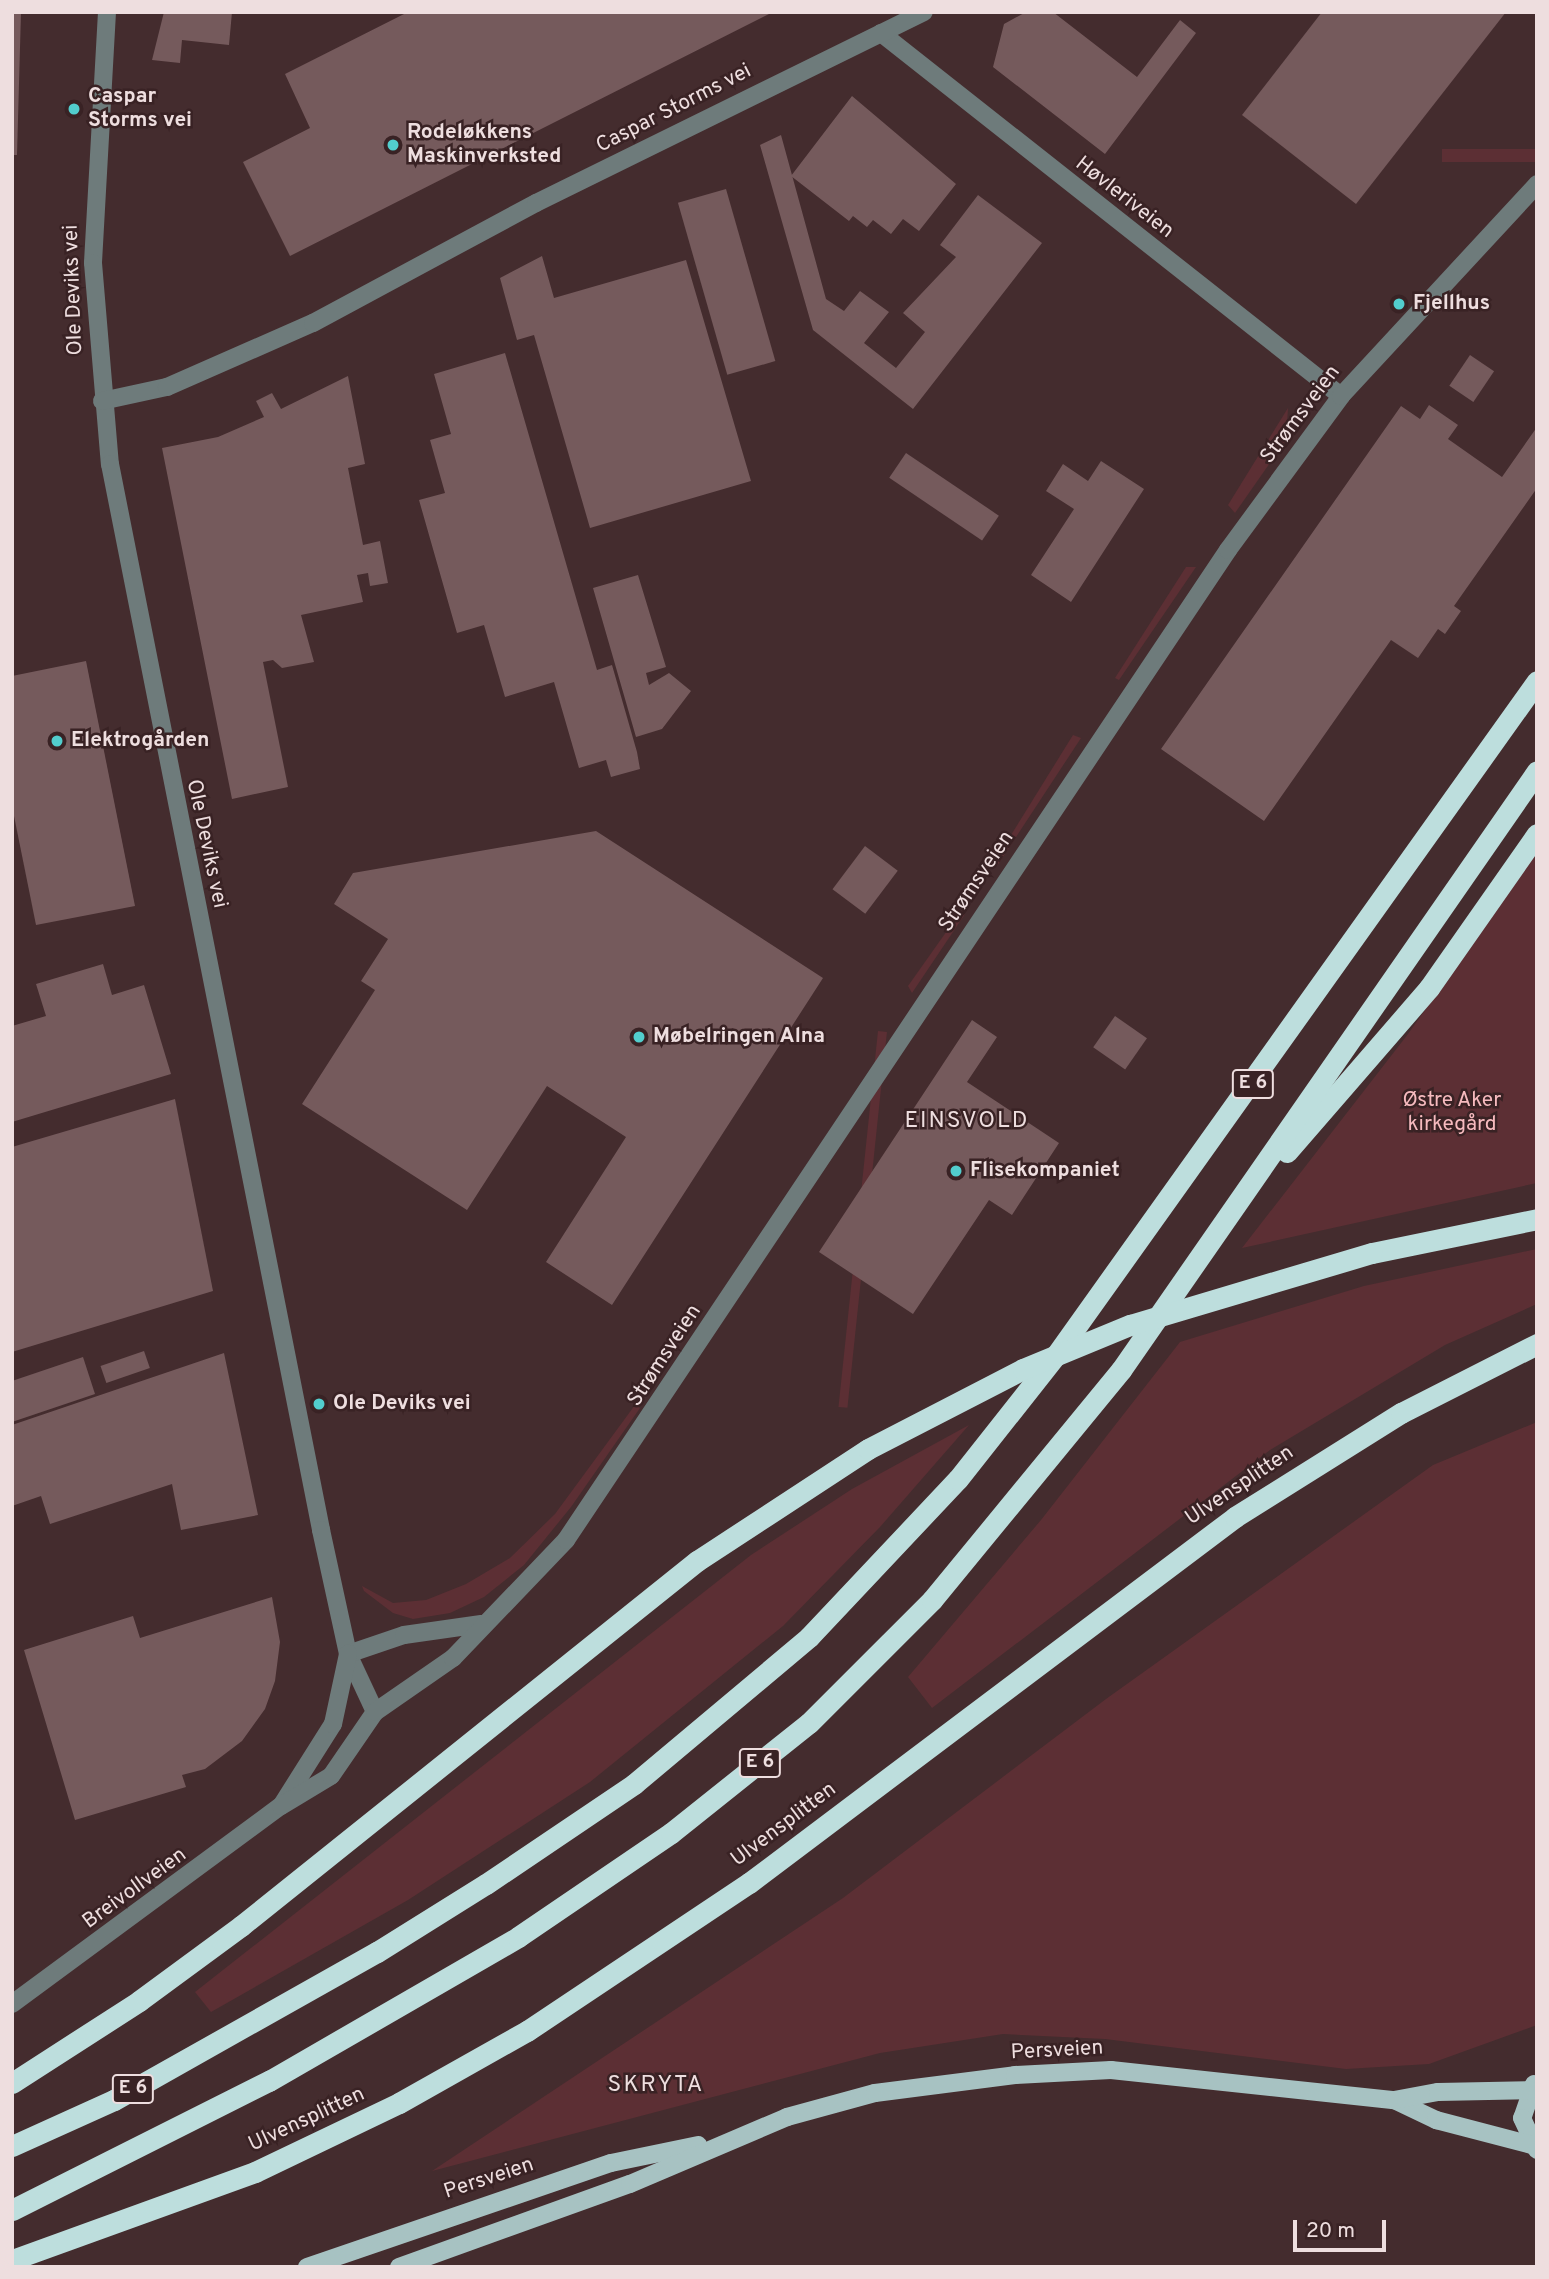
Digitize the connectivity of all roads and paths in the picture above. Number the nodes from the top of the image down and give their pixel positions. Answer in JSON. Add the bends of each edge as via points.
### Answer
{"nodes":[{"id":1,"x":107,"y":12,"type":"edge"},
{"id":2,"x":924,"y":12,"type":"edge"},
{"id":3,"x":881,"y":33,"type":"junction"},
{"id":4,"x":1537,"y":184,"type":"edge"},
{"id":5,"x":1342,"y":396,"type":"junction"},
{"id":6,"x":102,"y":401,"type":"junction"},
{"id":7,"x":1537,"y":681,"type":"edge"},
{"id":8,"x":1537,"y":771,"type":"edge"},
{"id":9,"x":1537,"y":834,"type":"edge"},
{"id":10,"x":1252,"y":1189,"type":"junction"},
{"id":11,"x":1537,"y":1219,"type":"edge"},
{"id":12,"x":1537,"y":1343,"type":"edge"},
{"id":13,"x":481,"y":1624,"type":"junction"},
{"id":14,"x":348,"y":1654,"type":"junction"},
{"id":15,"x":374,"y":1712,"type":"junction"},
{"id":16,"x":281,"y":1806,"type":"junction"},
{"id":17,"x":12,"y":2004,"type":"edge"},
{"id":18,"x":12,"y":2083,"type":"edge"},
{"id":19,"x":1533,"y":2086,"type":"edge"},
{"id":20,"x":1394,"y":2100,"type":"junction"},
{"id":21,"x":729,"y":2138,"type":"junction"},
{"id":22,"x":12,"y":2146,"type":"edge"},
{"id":23,"x":1534,"y":2148,"type":"edge"},
{"id":24,"x":12,"y":2210,"type":"edge"},
{"id":25,"x":12,"y":2260,"type":"edge"},
{"id":26,"x":307,"y":2267,"type":"edge"},
{"id":27,"x":399,"y":2267,"type":"edge"}],
"edges":[{"from":1,"to":6,"type":"street","name":"Ole Deviks vei","via":[[93,263]]},
{"from":2,"to":3,"type":"street","name":"Caspar Storms vei"},
{"from":3,"to":5,"type":"street","name":"Høvleriveien"},
{"from":3,"to":6,"type":"street","name":"Caspar Storms vei","via":[[536,203],[313,323],[167,387]]},
{"from":4,"to":5,"type":"street","name":"Strømsveien"},
{"from":5,"to":13,"type":"street","name":"Strømsveien","via":[[1125,699],[596,1499],[527,1586]]},
{"from":6,"to":14,"type":"street","name":"Ole Deviks vei","via":[[142,645]]},
{"from":7,"to":22,"type":"highway","number":"E 6","via":[[1056,1355],[958,1479],[809,1637],[652,1770],[486,1884],[114,2100]]},
{"from":8,"to":10,"type":"highway","number":"E 6","via":[[1355,1027]]},
{"from":9,"to":10,"type":"highway","number":"E 6","via":[[1429,988]]},
{"from":10,"to":24,"type":"highway","number":"E 6","via":[[1121,1370],[1004,1519],[894,1641],[809,1723],[671,1833],[518,1937],[269,2081]]},
{"from":11,"to":18,"type":"highway","bridge":true,"via":[[1372,1253],[1130,1325],[1023,1369],[868,1450],[697,1561],[241,1926],[139,2001]]},
{"from":12,"to":25,"type":"highway","name":"Ulvensplitten","via":[[1401,1413],[1151,1577],[759,1875],[527,2031],[399,2103],[255,2172]]},
{"from":13,"to":14,"type":"street","via":[[404,1635]]},
{"from":13,"to":15,"type":"street","name":"Strømsveien","via":[[453,1658]]},
{"from":14,"to":15,"type":"street","name":"Ole Deviks vei"},
{"from":14,"to":16,"type":"street","name":"Breivollveien","via":[[332,1724]]},
{"from":15,"to":16,"type":"street","name":"Breivollveien","via":[[331,1776]]},
{"from":16,"to":17,"type":"street","name":"Breivollveien"},
{"from":19,"to":20,"type":"main road","name":"Persveien","via":[[1438,2092]]},
{"from":19,"to":23,"type":"main road","via":[[1522,2118]]},
{"from":20,"to":21,"type":"main road","name":"Persveien","via":[[1111,2070],[1015,2075],[875,2093]]},
{"from":20,"to":23,"type":"main road","name":"Persveien","via":[[1436,2120]]},
{"from":21,"to":26,"type":"main road","name":"Persveien","via":[[611,2163]]},
{"from":21,"to":27,"type":"main road","name":"Persveien","via":[[630,2184]]}]}
